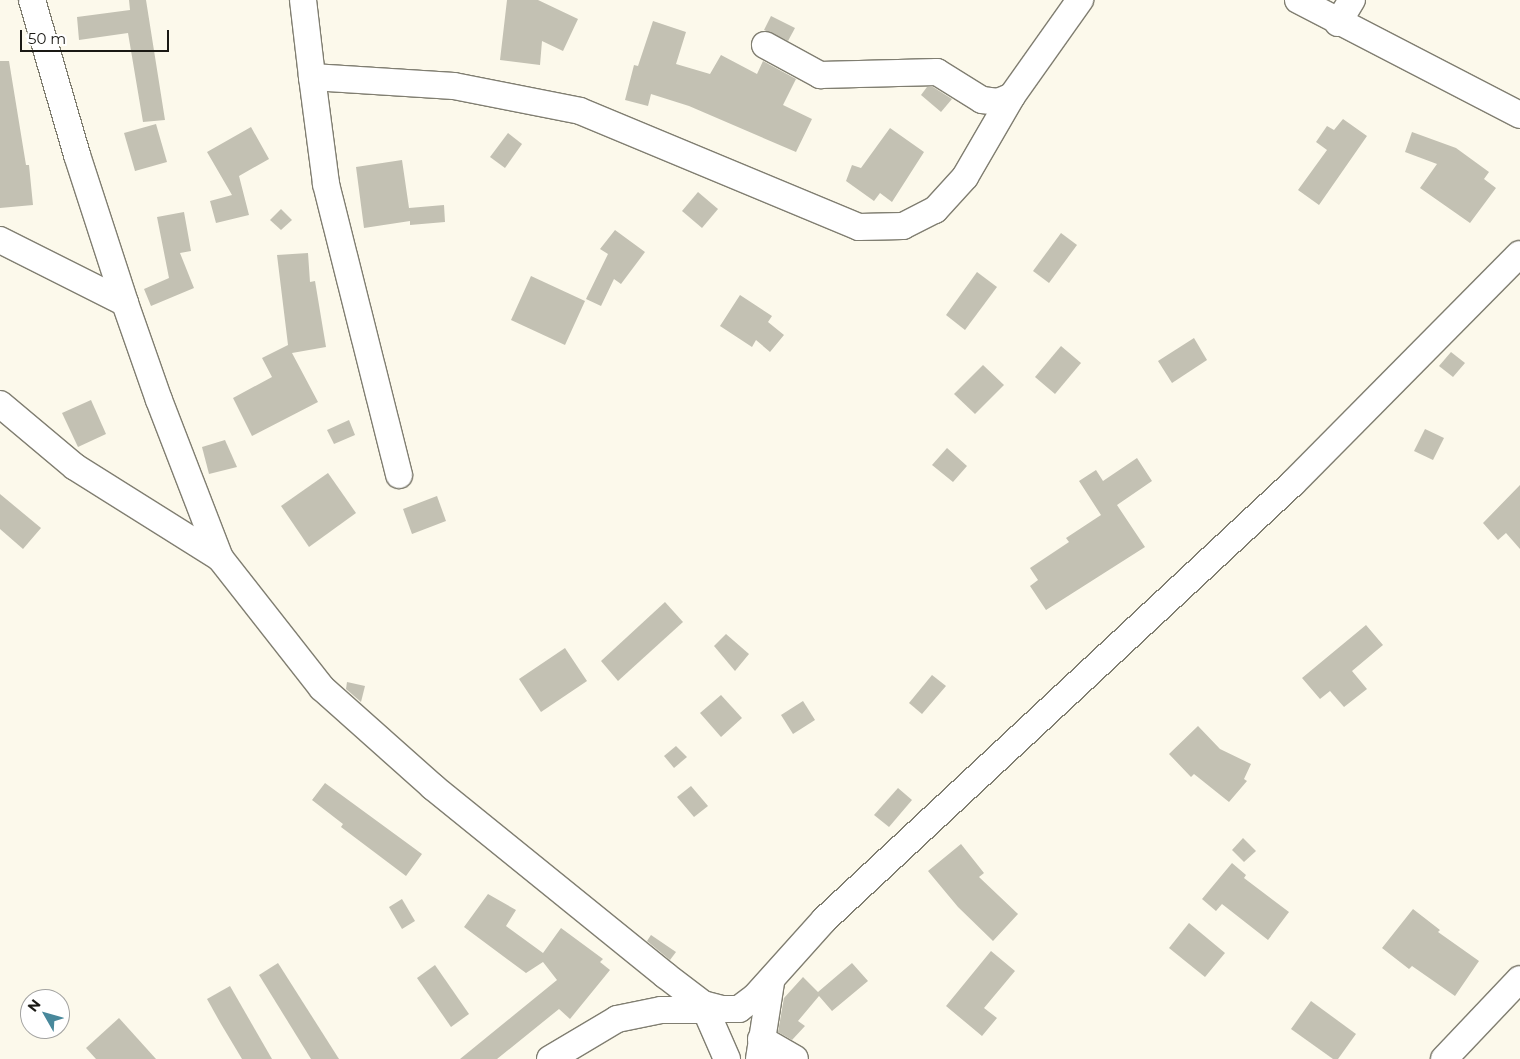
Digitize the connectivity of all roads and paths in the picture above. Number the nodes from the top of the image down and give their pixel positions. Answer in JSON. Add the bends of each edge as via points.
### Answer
{"nodes":[{"id":1,"x":32,"y":0,"type":"edge"},
{"id":2,"x":303,"y":0,"type":"edge"},
{"id":3,"x":1080,"y":0,"type":"edge"},
{"id":4,"x":1298,"y":0,"type":"edge"},
{"id":5,"x":1352,"y":0,"type":"edge"},
{"id":6,"x":1338,"y":23,"type":"junction"},
{"id":7,"x":765,"y":45,"type":"dead end"},
{"id":8,"x":312,"y":76,"type":"junction"},
{"id":9,"x":1012,"y":96,"type":"junction"},
{"id":10,"x":1520,"y":115,"type":"edge"},
{"id":11,"x":0,"y":240,"type":"edge"},
{"id":12,"x":1520,"y":254,"type":"edge"},
{"id":13,"x":125,"y":303,"type":"junction"},
{"id":14,"x":0,"y":404,"type":"edge"},
{"id":15,"x":399,"y":475,"type":"dead end"},
{"id":16,"x":220,"y":558,"type":"junction"},
{"id":17,"x":1520,"y":979,"type":"edge"},
{"id":18,"x":771,"y":982,"type":"junction"},
{"id":19,"x":705,"y":1007,"type":"junction"},
{"id":20,"x":760,"y":1049,"type":"edge"},
{"id":21,"x":550,"y":1059,"type":"edge"},
{"id":22,"x":727,"y":1059,"type":"edge"},
{"id":23,"x":795,"y":1059,"type":"edge"},
{"id":24,"x":1444,"y":1059,"type":"edge"}],
"edges":[{"from":1,"to":13,"type":"street"},
{"from":2,"to":8,"type":"street"},
{"from":3,"to":9,"type":"street"},
{"from":4,"to":6,"type":"street"},
{"from":5,"to":6,"type":"street"},
{"from":6,"to":10,"type":"street","via":[[1413,58]]},
{"from":7,"to":9,"type":"street","via":[[820,76],[937,72],[982,100],[998,102]]},
{"from":8,"to":9,"type":"street","via":[[454,86],[580,111],[859,227],[903,226],[935,210],[965,177]]},
{"from":8,"to":15,"type":"street","via":[[326,184]]},
{"from":11,"to":13,"type":"street"},
{"from":12,"to":18,"type":"street","via":[[1293,483],[824,920]]},
{"from":13,"to":16,"type":"street","via":[[158,400]]},
{"from":14,"to":16,"type":"street","via":[[75,467]]},
{"from":16,"to":19,"type":"street","via":[[322,688],[433,787]]},
{"from":17,"to":24,"type":"street"},
{"from":18,"to":19,"type":"street","via":[[739,1009]]},
{"from":18,"to":20,"type":"street"},
{"from":19,"to":21,"type":"street","via":[[661,1010],[617,1019]]},
{"from":19,"to":22,"type":"street"},
{"from":20,"to":23,"type":"street"}]}
